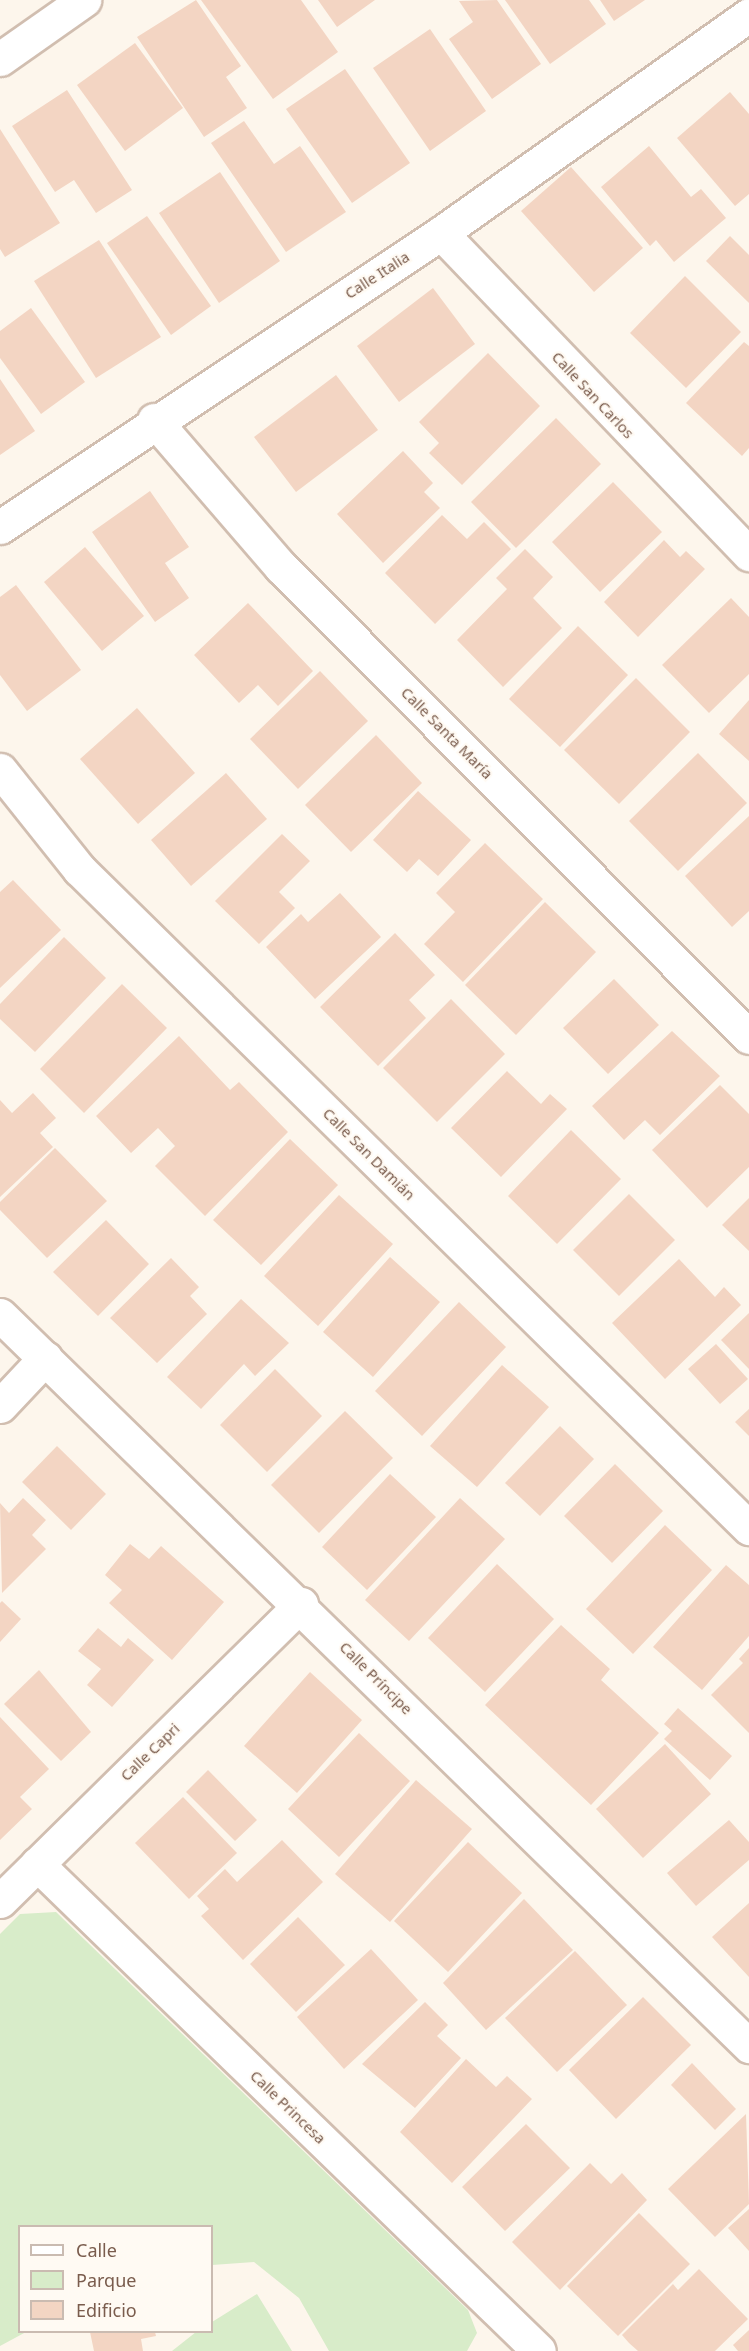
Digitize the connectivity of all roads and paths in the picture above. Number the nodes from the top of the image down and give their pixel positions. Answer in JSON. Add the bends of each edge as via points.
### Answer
{"nodes":[{"id":1,"x":84,"y":0,"type":"edge"},
{"id":2,"x":745,"y":25,"type":"edge"},
{"id":3,"x":0,"y":59,"type":"edge"},
{"id":4,"x":441,"y":233,"type":"junction"},
{"id":5,"x":154,"y":420,"type":"junction"},
{"id":6,"x":0,"y":527,"type":"edge"},
{"id":7,"x":749,"y":554,"type":"edge"},
{"id":8,"x":0,"y":770,"type":"edge"},
{"id":9,"x":749,"y":1036,"type":"edge"},
{"id":10,"x":0,"y":1315,"type":"edge"},
{"id":11,"x":45,"y":1358,"type":"junction"},
{"id":12,"x":0,"y":1406,"type":"edge"},
{"id":13,"x":749,"y":1528,"type":"edge"},
{"id":14,"x":301,"y":1604,"type":"junction"},
{"id":15,"x":37,"y":1864,"type":"junction"},
{"id":16,"x":0,"y":1900,"type":"edge"},
{"id":17,"x":749,"y":2046,"type":"edge"},
{"id":18,"x":523,"y":2346,"type":"edge"}],
"edges":[{"from":1,"to":3,"type":"street"},
{"from":2,"to":4,"type":"street","name":"Calle Italia"},
{"from":4,"to":5,"type":"street","name":"Calle Italia"},
{"from":4,"to":7,"type":"street","name":"Calle San Carlos"},
{"from":5,"to":6,"type":"street","name":"Calle Italia"},
{"from":5,"to":9,"type":"street","name":"Calle Santa María","via":[[281,567]]},
{"from":8,"to":13,"type":"street","name":"Calle San Damián","via":[[79,869]]},
{"from":10,"to":11,"type":"street","name":"Calle Príncipe"},
{"from":11,"to":12,"type":"street"},
{"from":11,"to":14,"type":"street","name":"Calle Príncipe"},
{"from":14,"to":15,"type":"street","name":"Calle Capri"},
{"from":14,"to":17,"type":"street","name":"Calle Príncipe"},
{"from":15,"to":16,"type":"street","name":"Calle Capri"},
{"from":15,"to":18,"type":"street","name":"Calle Princesa"}]}
